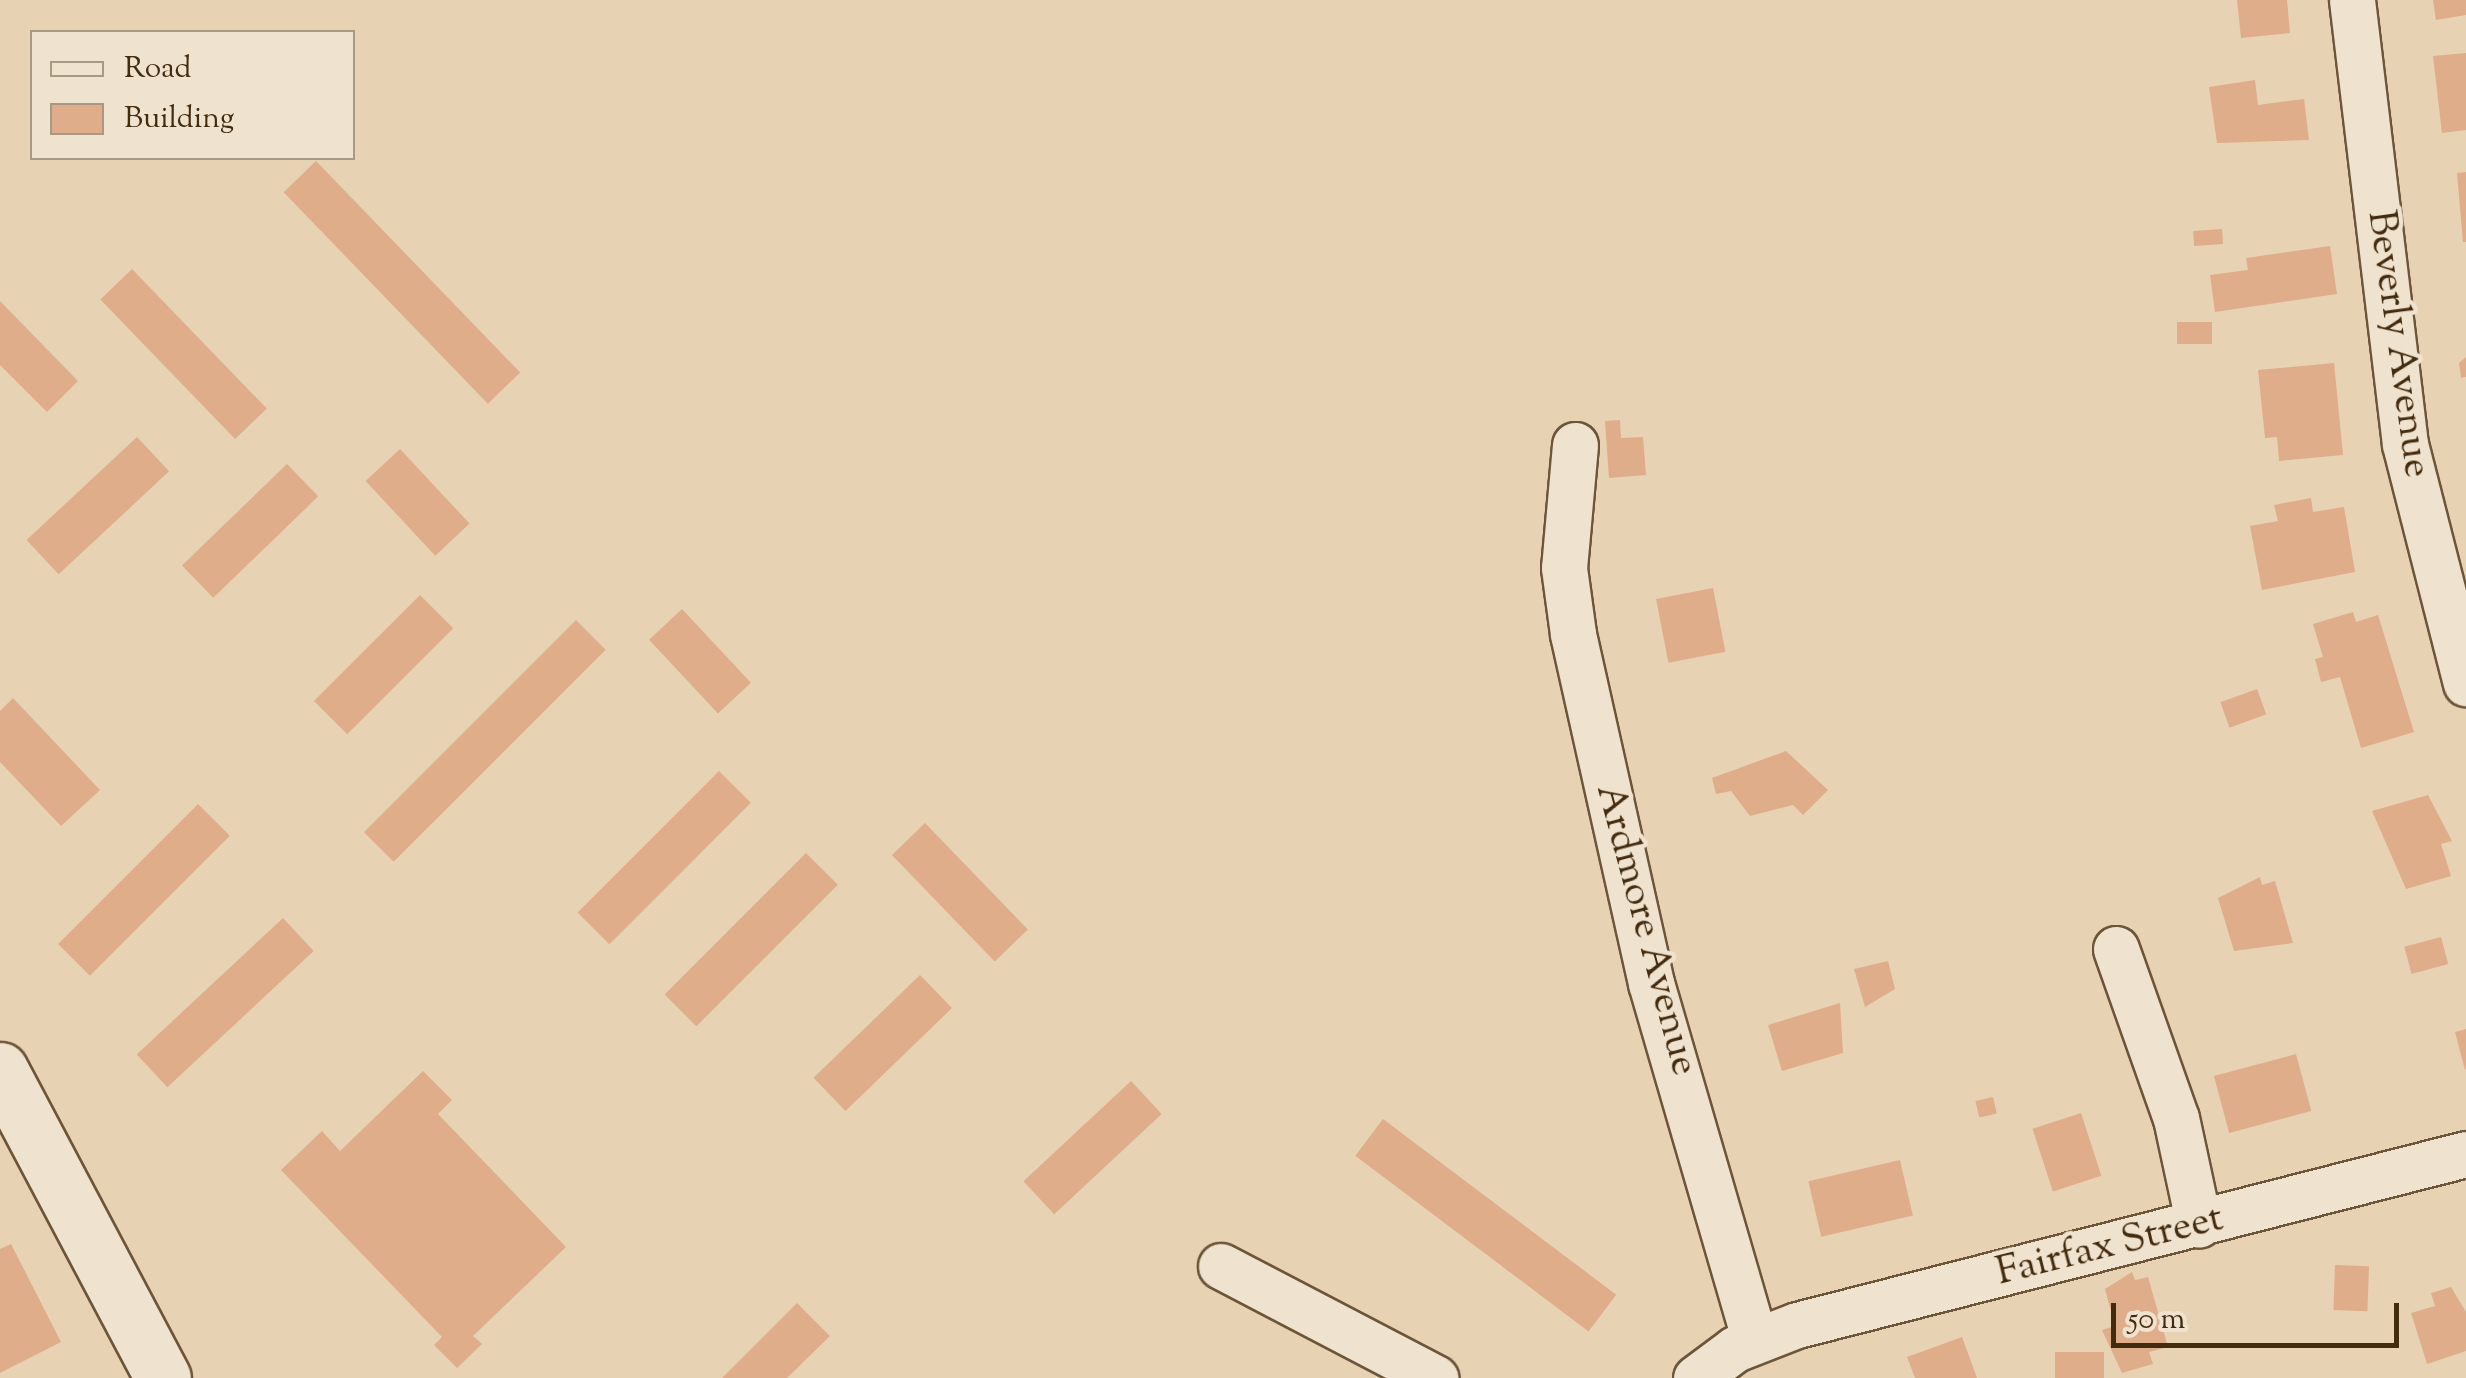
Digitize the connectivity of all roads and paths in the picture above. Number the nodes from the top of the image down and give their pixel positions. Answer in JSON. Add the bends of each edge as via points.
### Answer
{"nodes":[{"id":1,"x":2352,"y":0,"type":"edge"},
{"id":2,"x":1574,"y":445,"type":"dead end"},
{"id":3,"x":2466,"y":683,"type":"edge"},
{"id":4,"x":2116,"y":949,"type":"dead end"},
{"id":5,"x":0,"y":1070,"type":"edge"},
{"id":6,"x":2466,"y":1154,"type":"edge"},
{"id":7,"x":2199,"y":1224,"type":"junction"},
{"id":8,"x":1221,"y":1266,"type":"dead end"},
{"id":9,"x":1755,"y":1340,"type":"junction"},
{"id":10,"x":163,"y":1378,"type":"edge"},
{"id":11,"x":1435,"y":1378,"type":"edge"},
{"id":12,"x":1696,"y":1378,"type":"edge"}],
"edges":[{"from":1,"to":3,"type":"street","name":"Beverly Avenue","via":[[2405,444]]},
{"from":2,"to":9,"type":"street","name":"Ardmore Avenue","via":[[1564,568],[1573,634],[1651,984]]},
{"from":4,"to":7,"type":"street","via":[[2176,1118]]},
{"from":5,"to":10,"type":"main road"},
{"from":6,"to":7,"type":"street","name":"Fairfax Street"},
{"from":7,"to":9,"type":"street","name":"Fairfax Street"},
{"from":8,"to":11,"type":"street"},
{"from":9,"to":12,"type":"street"}]}
